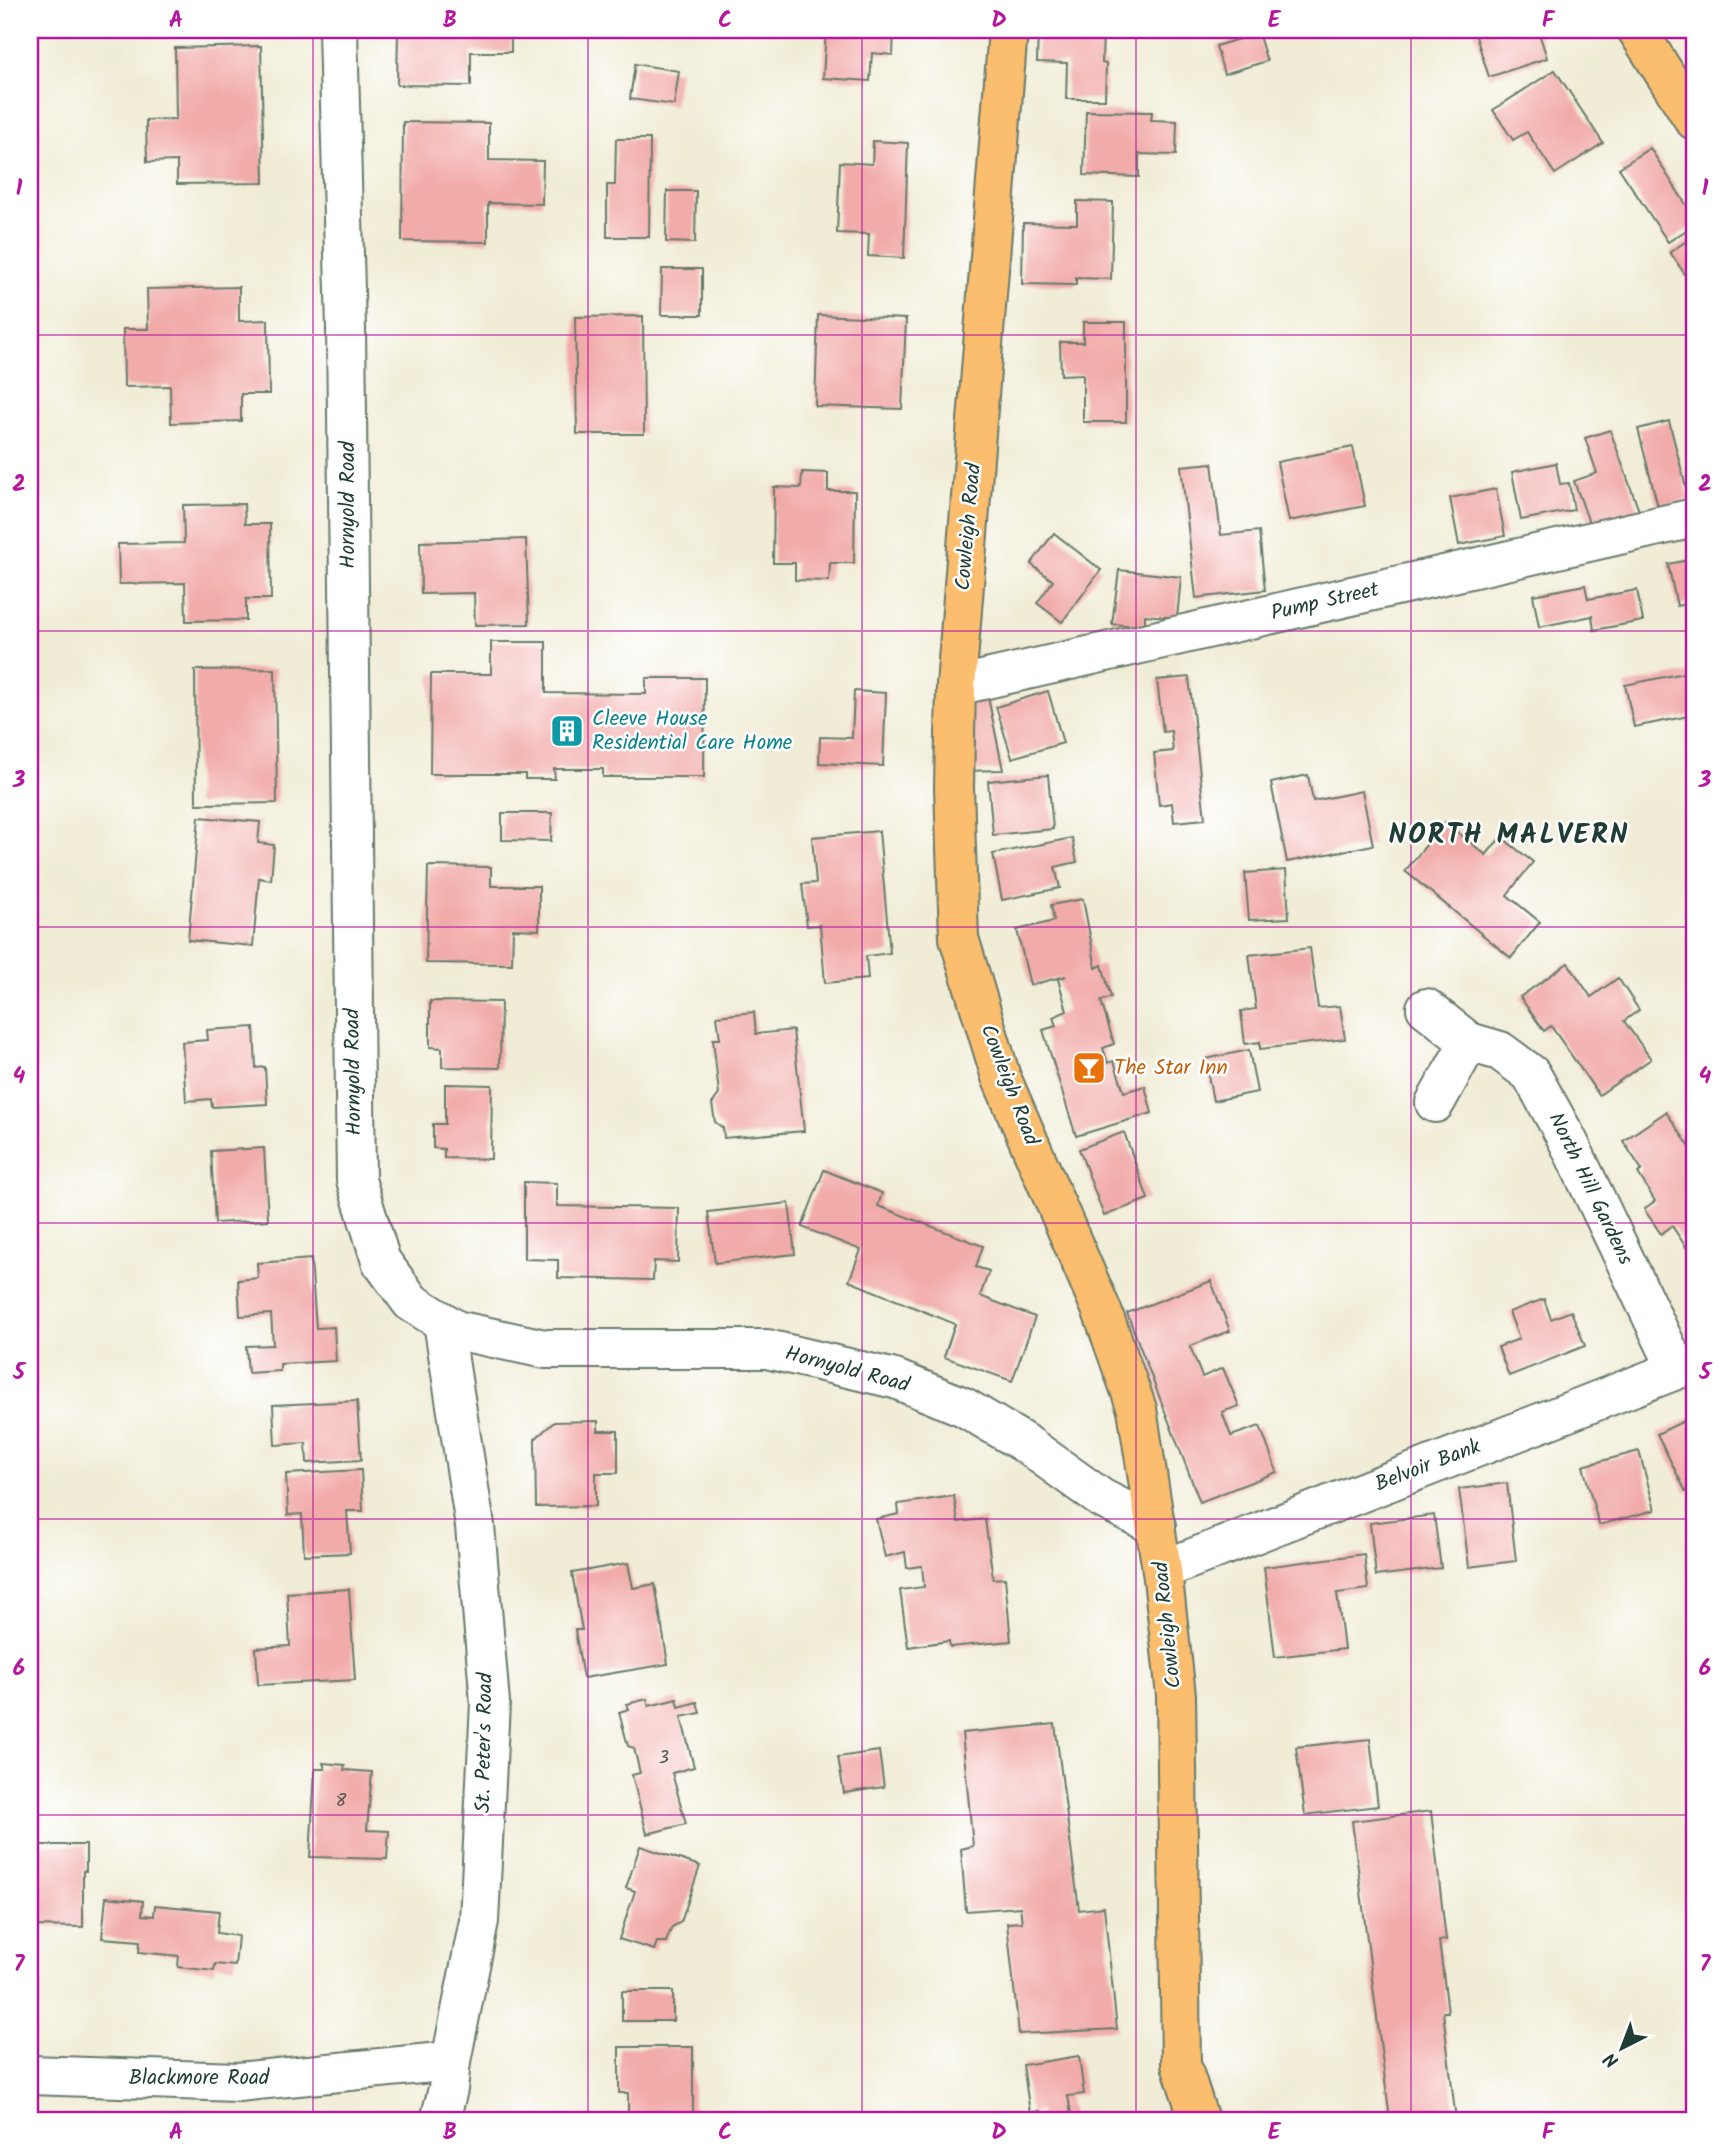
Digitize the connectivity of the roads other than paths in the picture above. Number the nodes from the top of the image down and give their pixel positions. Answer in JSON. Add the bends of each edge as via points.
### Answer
{"nodes":[{"id":1,"x":338,"y":30,"type":"edge"},
{"id":2,"x":1007,"y":30,"type":"edge"},
{"id":3,"x":1637,"y":30,"type":"edge"},
{"id":4,"x":1694,"y":120,"type":"edge"},
{"id":5,"x":1694,"y":518,"type":"edge"},
{"id":6,"x":956,"y":686,"type":"junction"},
{"id":7,"x":1426,"y":1008,"type":"dead end"},
{"id":8,"x":1469,"y":1042,"type":"junction"},
{"id":9,"x":1435,"y":1103,"type":"dead end"},
{"id":10,"x":443,"y":1322,"type":"junction"},
{"id":11,"x":1686,"y":1366,"type":"edge"},
{"id":12,"x":1156,"y":1526,"type":"junction"},
{"id":13,"x":1162,"y":1570,"type":"junction"},
{"id":14,"x":451,"y":2061,"type":"junction"},
{"id":15,"x":30,"y":2075,"type":"edge"},
{"id":16,"x":440,"y":2120,"type":"edge"},
{"id":17,"x":1199,"y":2120,"type":"edge"}],
"edges":[{"from":1,"to":10,"type":"street","name":"Hornyold Road","via":[[356,1180],[381,1261],[411,1302]]},
{"from":2,"to":6,"type":"main road","name":"Cowleigh Road"},
{"from":3,"to":4,"type":"main road"},
{"from":5,"to":6,"type":"street","name":"Pump Street"},
{"from":6,"to":12,"type":"main road","name":"Cowleigh Road","via":[[954,787],[960,938],[1001,1077],[1102,1311],[1137,1409]]},
{"from":7,"to":8,"type":"street","name":"North Hill Gardens"},
{"from":8,"to":9,"type":"street"},
{"from":8,"to":11,"type":"street","name":"North Hill Gardens","via":[[1500,1051],[1531,1074]]},
{"from":10,"to":12,"type":"street","name":"Hornyold Road","via":[[456,1330],[545,1349],[767,1349],[895,1379],[964,1407],[1026,1444],[1101,1499]]},
{"from":10,"to":14,"type":"street","name":"St. Peter's Road","via":[[475,1526],[490,1703],[479,1921]]},
{"from":11,"to":13,"type":"street","name":"Belvoir Bank"},
{"from":12,"to":13,"type":"main road","name":"Cowleigh Road"},
{"from":13,"to":17,"type":"main road","name":"Cowleigh Road","via":[[1176,1695],[1181,2064]]},
{"from":14,"to":15,"type":"street","name":"Blackmore Road","via":[[238,2082]]},
{"from":14,"to":16,"type":"street","name":"St. Peter's Road"}]}
